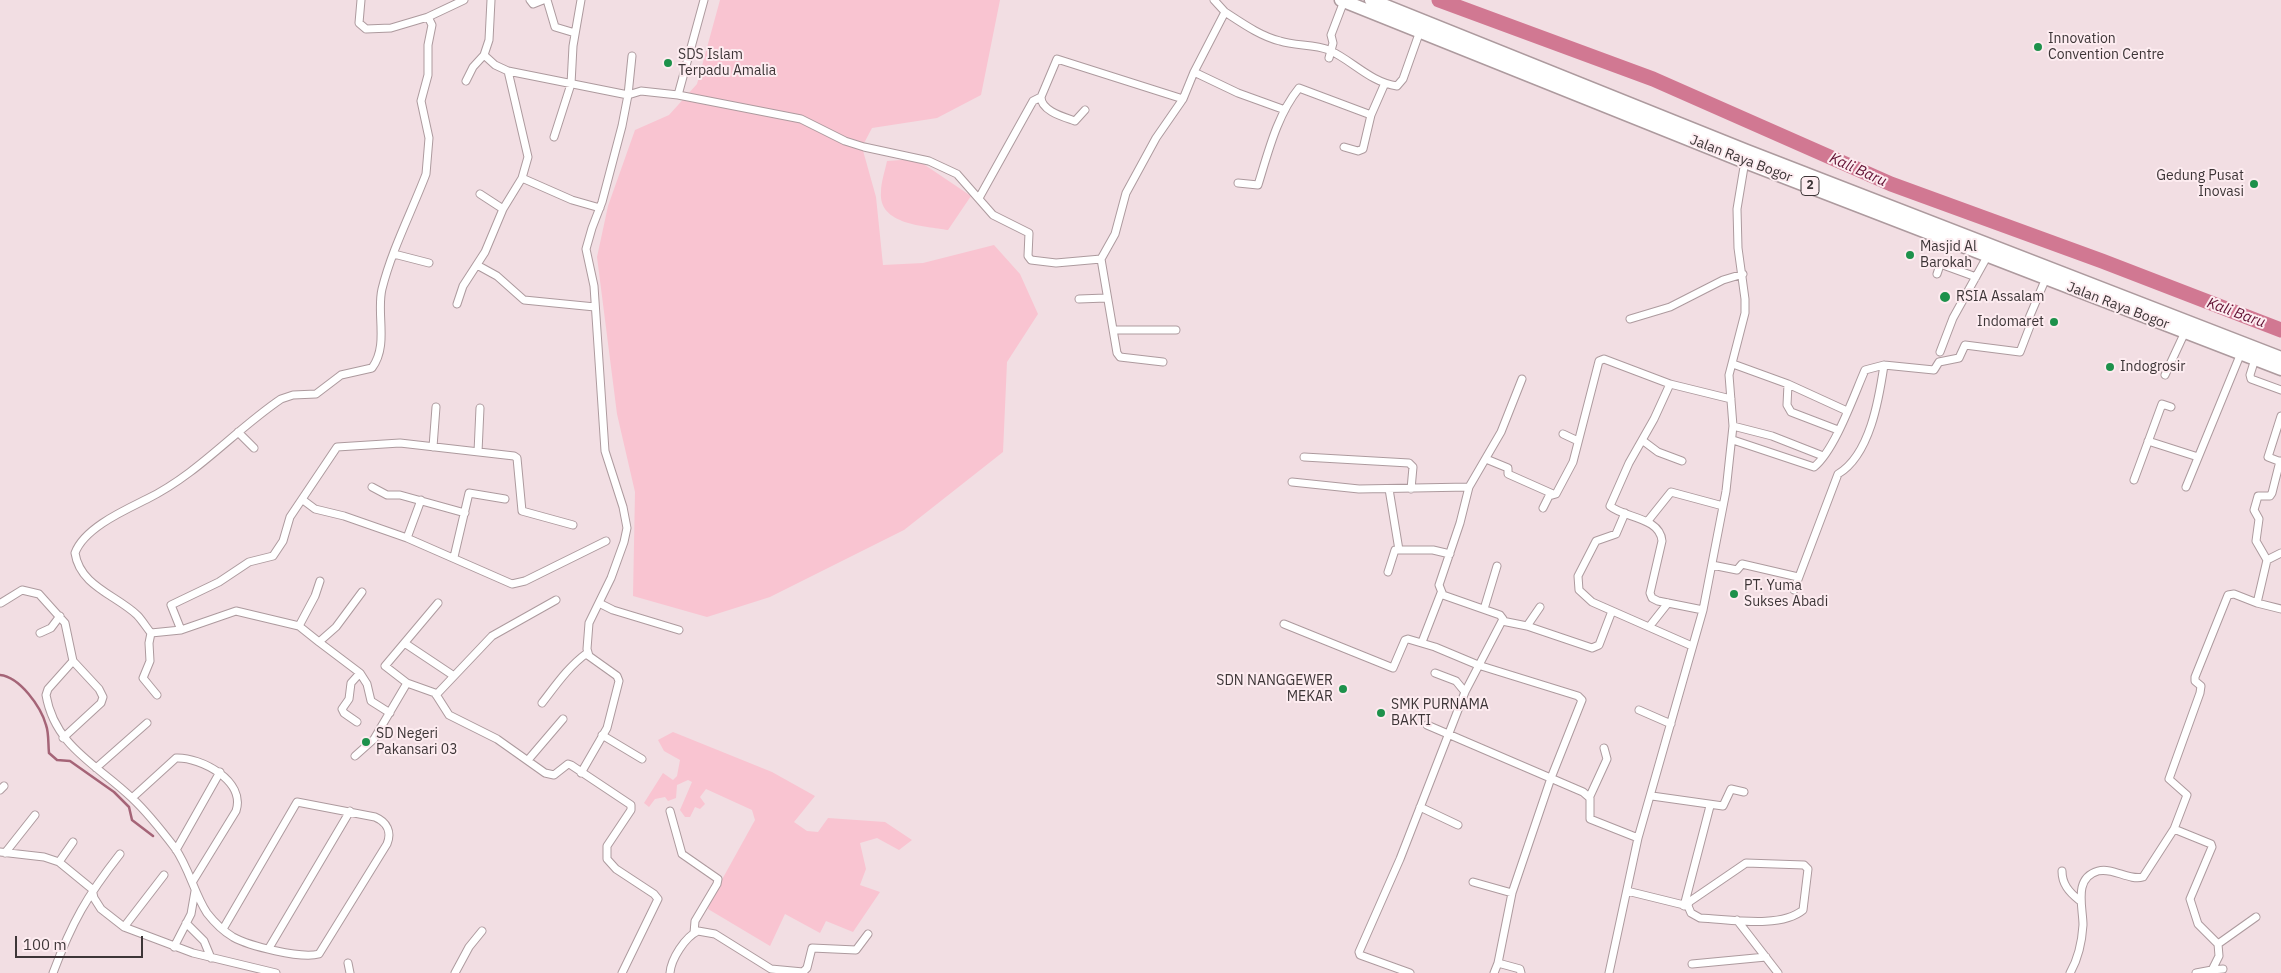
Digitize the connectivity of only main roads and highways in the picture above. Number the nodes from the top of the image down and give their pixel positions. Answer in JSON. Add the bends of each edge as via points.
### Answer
{"nodes":[{"id":1,"x":1342,"y":0,"type":"edge"},
{"id":2,"x":1371,"y":0,"type":"edge"},
{"id":3,"x":1746,"y":156,"type":"junction"},
{"id":4,"x":2281,"y":358,"type":"edge"},
{"id":5,"x":2281,"y":369,"type":"edge"}],
"edges":[{"from":1,"to":3,"type":"highway","name":"Jalan Raya Bogor","number":"2"},
{"from":2,"to":3,"type":"highway","name":"Jalan Raya Bogor","number":"2"},
{"from":3,"to":4,"type":"highway","name":"Jalan Raya Bogor","number":"2"},
{"from":3,"to":5,"type":"highway","name":"Jalan Raya Bogor","number":"2"}]}
